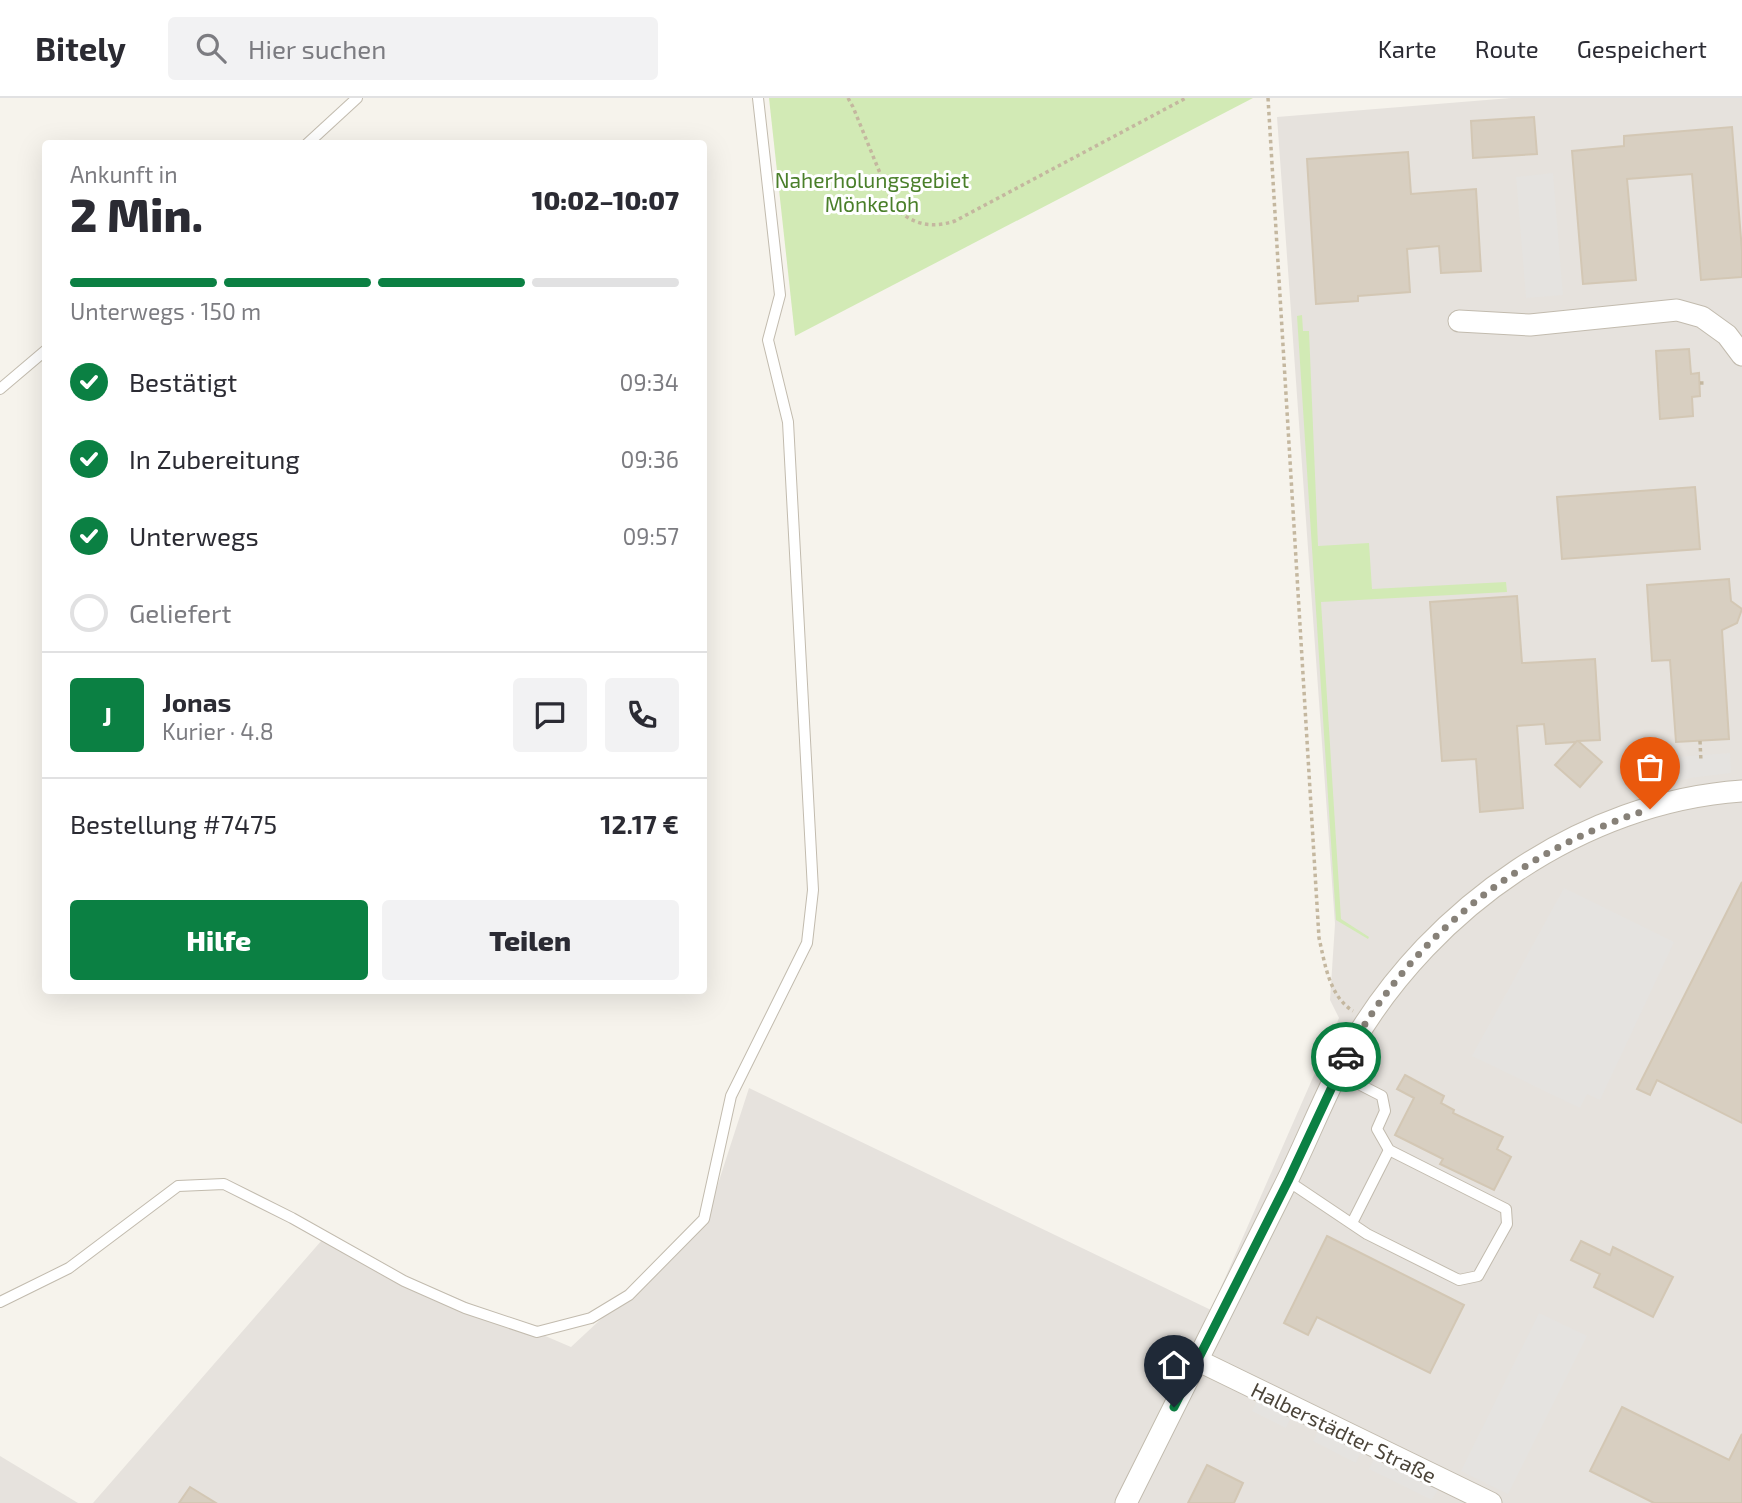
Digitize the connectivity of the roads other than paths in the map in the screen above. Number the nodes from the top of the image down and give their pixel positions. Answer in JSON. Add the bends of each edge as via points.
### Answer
{"nodes":[{"id":1,"x":357,"y":98,"type":"edge"},
{"id":2,"x":758,"y":98,"type":"edge"},
{"id":3,"x":311,"y":140,"type":"edge"},
{"id":4,"x":1459,"y":321,"type":"dead end"},
{"id":5,"x":42,"y":353,"type":"edge"},
{"id":6,"x":1742,"y":355,"type":"edge"},
{"id":7,"x":0,"y":389,"type":"edge"},
{"id":8,"x":1742,"y":791,"type":"edge"},
{"id":9,"x":1337,"y":1073,"type":"junction"},
{"id":10,"x":1389,"y":1150,"type":"junction"},
{"id":11,"x":1288,"y":1181,"type":"junction"},
{"id":12,"x":1352,"y":1223,"type":"junction"},
{"id":13,"x":0,"y":1302,"type":"edge"},
{"id":14,"x":1197,"y":1360,"type":"junction"},
{"id":15,"x":1126,"y":1503,"type":"edge"},
{"id":16,"x":1491,"y":1503,"type":"edge"}],
"edges":[{"from":1,"to":3,"type":"lane"},
{"from":2,"to":13,"type":"lane","via":[[780,295],[768,340],[788,422],[813,890],[807,943],[731,1096],[704,1219],[629,1295],[591,1318],[537,1332],[404,1281],[224,1184],[178,1186],[69,1268]]},
{"from":4,"to":6,"type":"street","via":[[1530,325],[1677,310],[1702,317],[1727,335]]},
{"from":5,"to":7,"type":"lane"},
{"from":8,"to":9,"type":"street","via":[[1696,797],[1581,835],[1489,891],[1403,971]]},
{"from":9,"to":10,"type":"lane","via":[[1382,1096],[1385,1111],[1377,1129]]},
{"from":9,"to":11,"type":"street"},
{"from":10,"to":12,"type":"lane"},
{"from":10,"to":12,"type":"lane","via":[[1506,1209],[1507,1224],[1478,1276],[1459,1280]]},
{"from":11,"to":12,"type":"lane"},
{"from":11,"to":14,"type":"street"},
{"from":14,"to":15,"type":"street"},
{"from":14,"to":16,"type":"street","name":"Halberstädter Straße"}]}
